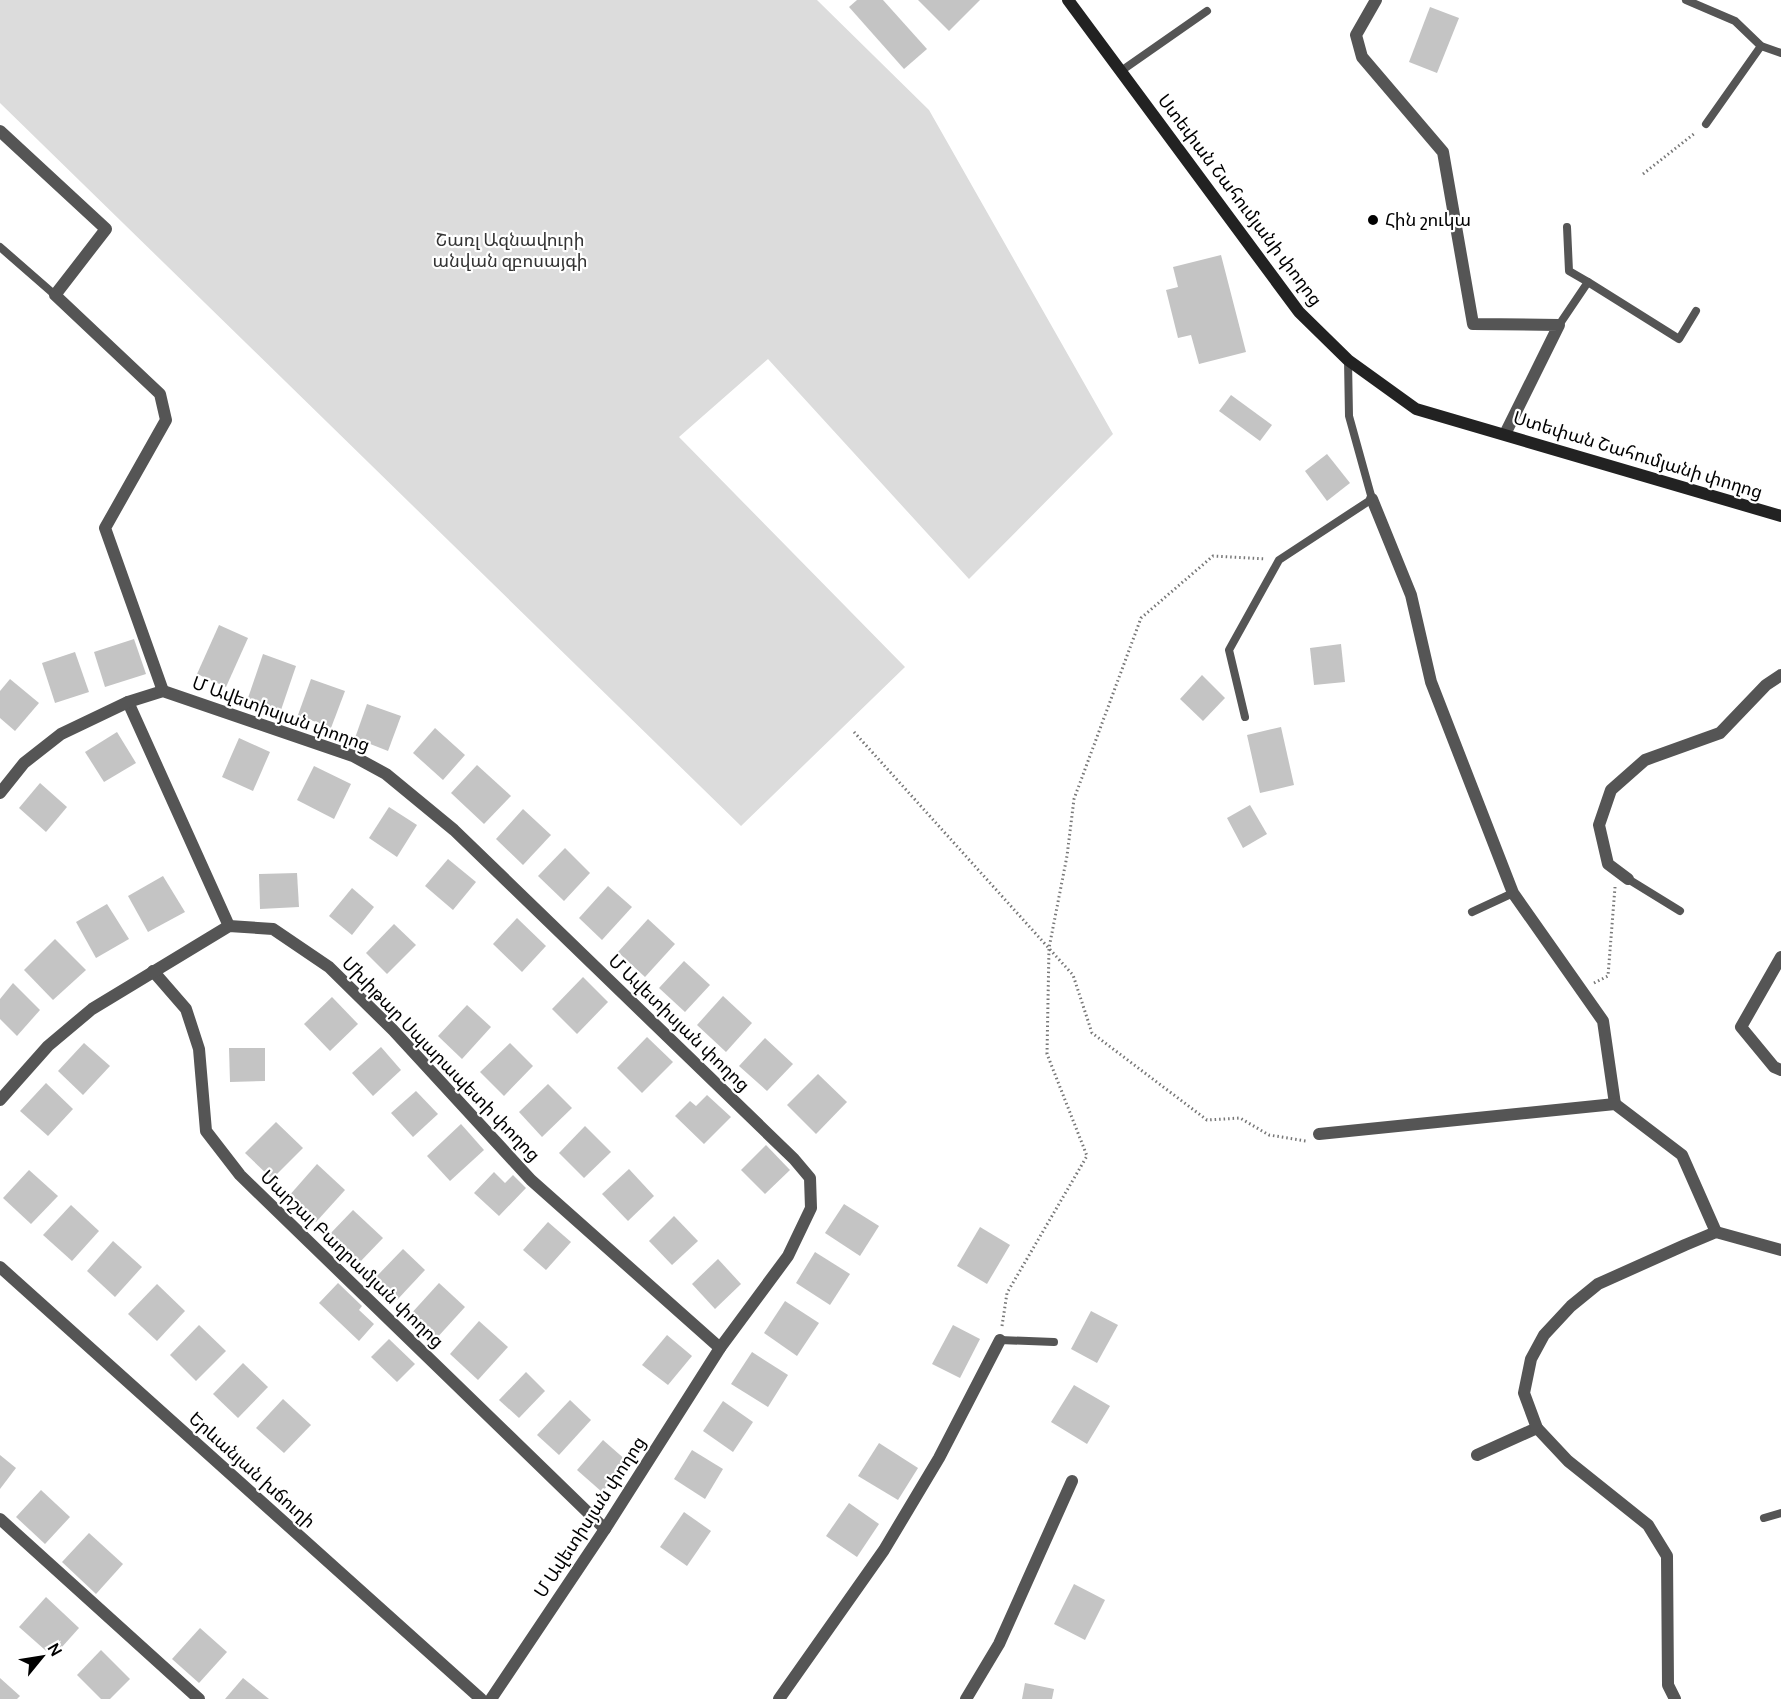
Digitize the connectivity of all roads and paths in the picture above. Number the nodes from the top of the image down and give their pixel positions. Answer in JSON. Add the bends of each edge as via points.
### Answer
{"nodes":[{"id":1,"x":1068,"y":0,"type":"edge"},
{"id":2,"x":1376,"y":0,"type":"edge"},
{"id":3,"x":1686,"y":0,"type":"edge"},
{"id":4,"x":1207,"y":11,"type":"dead end"},
{"id":5,"x":1761,"y":46,"type":"junction"},
{"id":6,"x":1781,"y":53,"type":"edge"},
{"id":7,"x":1121,"y":72,"type":"junction"},
{"id":8,"x":1706,"y":124,"type":"joint"},
{"id":9,"x":0,"y":131,"type":"edge"},
{"id":10,"x":1643,"y":174,"type":"dead end"},
{"id":11,"x":1567,"y":227,"type":"dead end"},
{"id":12,"x":0,"y":247,"type":"edge"},
{"id":13,"x":1588,"y":282,"type":"junction"},
{"id":14,"x":56,"y":295,"type":"junction"},
{"id":15,"x":1696,"y":311,"type":"dead end"},
{"id":16,"x":1559,"y":325,"type":"junction"},
{"id":17,"x":1348,"y":360,"type":"junction"},
{"id":18,"x":1505,"y":434,"type":"junction"},
{"id":19,"x":1372,"y":499,"type":"junction"},
{"id":20,"x":1781,"y":516,"type":"edge"},
{"id":21,"x":1280,"y":560,"type":"junction"},
{"id":22,"x":1781,"y":675,"type":"edge"},
{"id":23,"x":163,"y":691,"type":"junction"},
{"id":24,"x":128,"y":702,"type":"junction"},
{"id":25,"x":1245,"y":717,"type":"dead end"},
{"id":26,"x":854,"y":732,"type":"dead end"},
{"id":27,"x":0,"y":793,"type":"edge"},
{"id":28,"x":1616,"y":870,"type":"junction"},
{"id":29,"x":1628,"y":879,"type":"joint"},
{"id":30,"x":1513,"y":893,"type":"junction"},
{"id":31,"x":1680,"y":911,"type":"dead end"},
{"id":32,"x":1472,"y":912,"type":"dead end"},
{"id":33,"x":229,"y":926,"type":"junction"},
{"id":34,"x":1049,"y":948,"type":"junction"},
{"id":35,"x":1781,"y":957,"type":"edge"},
{"id":36,"x":153,"y":971,"type":"junction"},
{"id":37,"x":1608,"y":976,"type":"dead end"},
{"id":38,"x":1781,"y":1070,"type":"edge"},
{"id":39,"x":0,"y":1100,"type":"edge"},
{"id":40,"x":1615,"y":1104,"type":"junction"},
{"id":41,"x":1319,"y":1134,"type":"joint"},
{"id":42,"x":1716,"y":1232,"type":"junction"},
{"id":43,"x":1781,"y":1251,"type":"edge"},
{"id":44,"x":0,"y":1267,"type":"edge"},
{"id":45,"x":1000,"y":1340,"type":"junction"},
{"id":46,"x":1054,"y":1342,"type":"dead end"},
{"id":47,"x":720,"y":1348,"type":"junction"},
{"id":48,"x":1537,"y":1428,"type":"junction"},
{"id":49,"x":1477,"y":1455,"type":"dead end"},
{"id":50,"x":1072,"y":1481,"type":"dead end"},
{"id":51,"x":1781,"y":1513,"type":"edge"},
{"id":52,"x":1764,"y":1518,"type":"dead end"},
{"id":53,"x":0,"y":1519,"type":"edge"},
{"id":54,"x":605,"y":1528,"type":"junction"},
{"id":55,"x":200,"y":1699,"type":"edge"},
{"id":56,"x":481,"y":1699,"type":"edge"},
{"id":57,"x":491,"y":1699,"type":"edge"},
{"id":58,"x":779,"y":1699,"type":"edge"},
{"id":59,"x":966,"y":1699,"type":"edge"},
{"id":60,"x":1675,"y":1699,"type":"edge"}],
"edges":[{"from":1,"to":7,"type":"main road","name":"Ստեփան Շահումյանի փողոց"},
{"from":2,"to":16,"type":"street","via":[[1356,34],[1362,57],[1443,152],[1473,324]]},
{"from":3,"to":5,"type":"lane","via":[[1735,21]]},
{"from":4,"to":7,"type":"lane"},
{"from":5,"to":6,"type":"lane"},
{"from":5,"to":8,"type":"lane"},
{"from":7,"to":17,"type":"main road","name":"Ստեփան Շահումյանի փողոց","via":[[1299,312]]},
{"from":8,"to":10,"type":"path"},
{"from":9,"to":14,"type":"street","via":[[106,229]]},
{"from":11,"to":13,"type":"lane","via":[[1569,271]]},
{"from":12,"to":14,"type":"lane"},
{"from":13,"to":15,"type":"lane","via":[[1680,339]]},
{"from":13,"to":16,"type":"lane"},
{"from":14,"to":23,"type":"street","via":[[160,394],[166,420],[105,528]]},
{"from":16,"to":18,"type":"street"},
{"from":17,"to":18,"type":"main road","name":"Ստեփան Շահումյանի փողոց","via":[[1416,410]]},
{"from":17,"to":19,"type":"lane","via":[[1348,416]]},
{"from":18,"to":20,"type":"main road","name":"Ստեփան Շահումյանի փողոց"},
{"from":19,"to":21,"type":"lane"},
{"from":19,"to":30,"type":"street","via":[[1411,595],[1431,682]]},
{"from":21,"to":25,"type":"lane","via":[[1229,650]]},
{"from":21,"to":34,"type":"path","via":[[1213,556],[1141,618],[1074,799]]},
{"from":22,"to":28,"type":"street","via":[[1766,685],[1720,734],[1645,760],[1611,790],[1599,825],[1608,864]]},
{"from":23,"to":24,"type":"street","name":"Մ Ավետիսյան փողոց"},
{"from":23,"to":47,"type":"street","name":"Մ Ավետիսյան փողոց","via":[[353,756],[386,774],[454,830],[799,1165],[810,1178],[811,1208],[788,1256]]},
{"from":24,"to":27,"type":"street","name":"Մ Ավետիսյան փողոց","via":[[61,734],[24,763]]},
{"from":24,"to":33,"type":"street"},
{"from":26,"to":34,"type":"path"},
{"from":28,"to":29,"type":"street"},
{"from":28,"to":37,"type":"path"},
{"from":29,"to":31,"type":"lane"},
{"from":30,"to":32,"type":"lane"},
{"from":30,"to":40,"type":"street","via":[[1603,1021]]},
{"from":33,"to":36,"type":"street"},
{"from":33,"to":47,"type":"street","name":"Մխիթար Սպարապետի փողոց","via":[[273,929],[329,967],[393,1030],[531,1180]]},
{"from":34,"to":41,"type":"path","via":[[1073,975],[1092,1034],[1207,1120],[1240,1118],[1269,1135],[1303,1143]]},
{"from":34,"to":45,"type":"path","via":[[1047,1054],[1087,1156],[1007,1293]]},
{"from":35,"to":38,"type":"street","via":[[1741,1027],[1774,1067]]},
{"from":36,"to":39,"type":"street","via":[[92,1009],[48,1046]]},
{"from":36,"to":54,"type":"street","name":"Մարշալ Բաղրամյան փողոց","via":[[186,1010],[198,1049],[206,1131],[240,1174]]},
{"from":40,"to":41,"type":"street"},
{"from":40,"to":42,"type":"street","via":[[1682,1155]]},
{"from":42,"to":43,"type":"street"},
{"from":42,"to":48,"type":"street","via":[[1598,1284],[1544,1335],[1531,1359],[1524,1393]]},
{"from":44,"to":56,"type":"street","name":"Երևանյան խճուղի"},
{"from":45,"to":46,"type":"lane"},
{"from":45,"to":58,"type":"street","via":[[939,1458],[884,1550]]},
{"from":47,"to":54,"type":"street","name":"Մ Ավետիսյան փողոց"},
{"from":48,"to":49,"type":"street"},
{"from":48,"to":60,"type":"street","via":[[1568,1461],[1648,1526],[1667,1556],[1668,1685]]},
{"from":50,"to":59,"type":"street","via":[[999,1644]]},
{"from":51,"to":52,"type":"lane"},
{"from":53,"to":55,"type":"street"},
{"from":54,"to":57,"type":"street","name":"Մ Ավետիսյան փողոց"}]}
